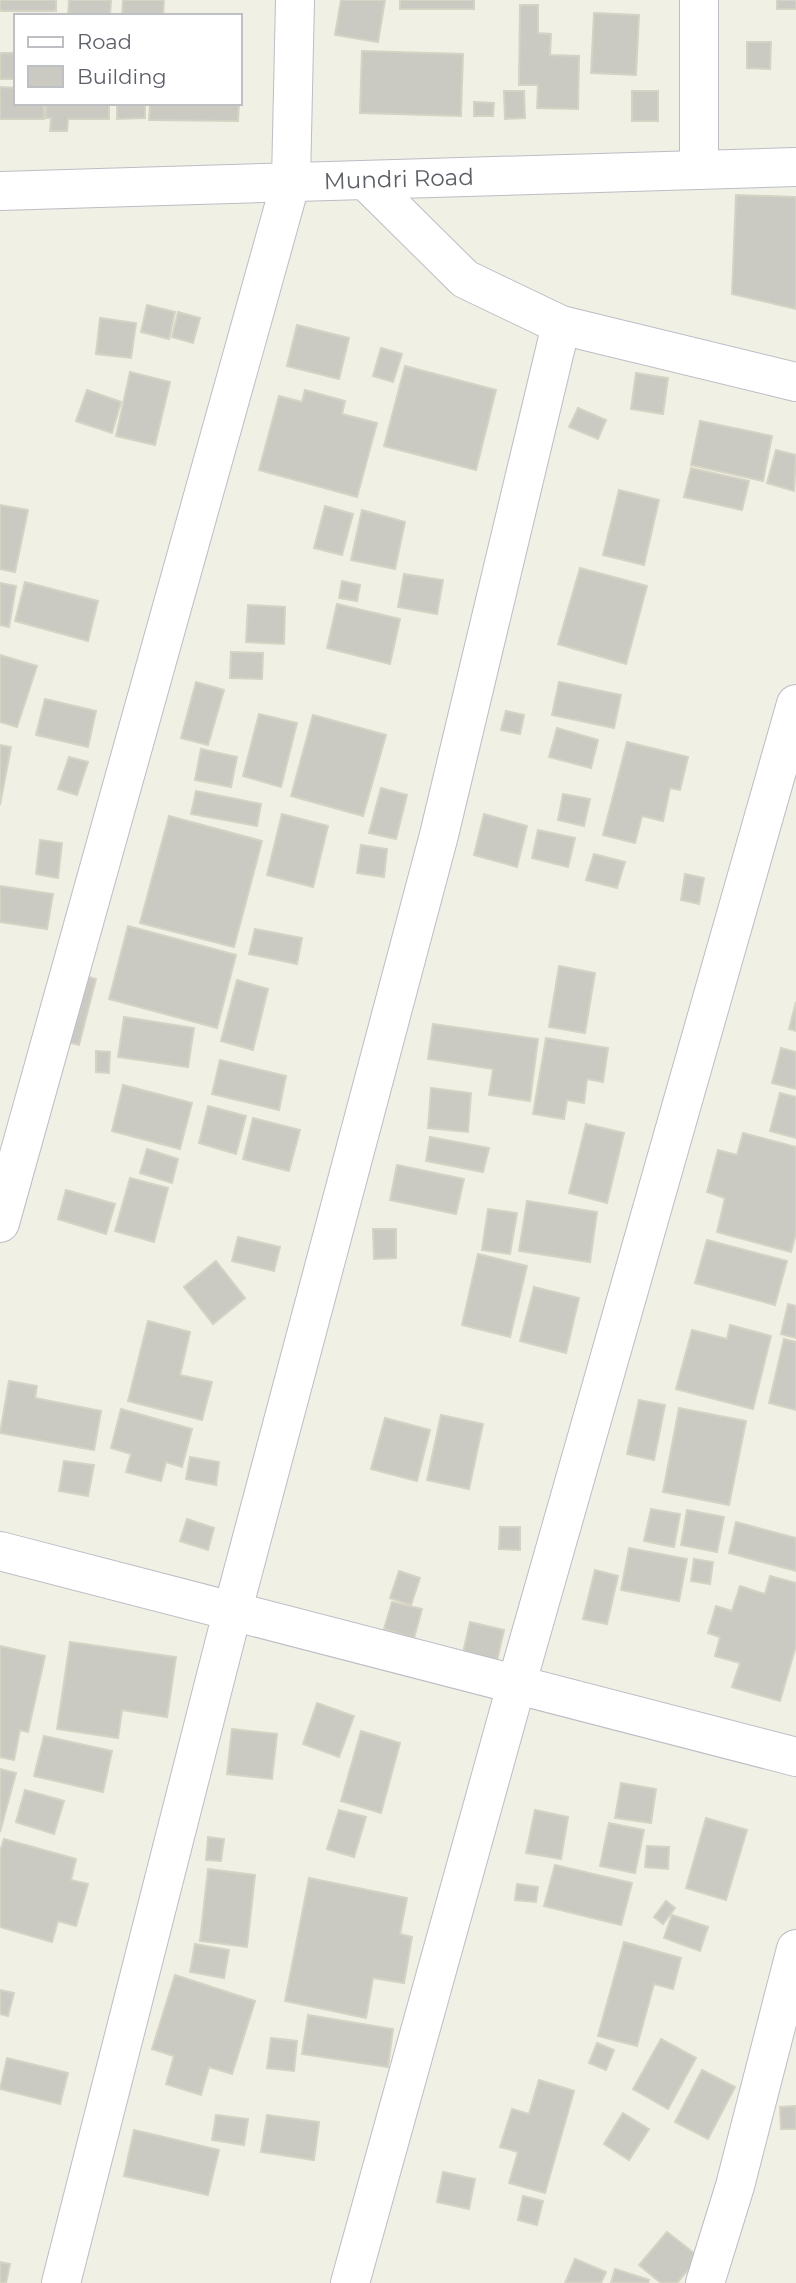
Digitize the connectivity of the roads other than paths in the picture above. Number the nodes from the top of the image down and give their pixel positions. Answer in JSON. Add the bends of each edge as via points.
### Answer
{"nodes":[{"id":1,"x":295,"y":0,"type":"edge"},
{"id":2,"x":699,"y":0,"type":"edge"},
{"id":3,"x":796,"y":167,"type":"edge"},
{"id":4,"x":699,"y":170,"type":"junction"},
{"id":5,"x":365,"y":180,"type":"junction"},
{"id":6,"x":292,"y":181,"type":"junction"},
{"id":7,"x":0,"y":191,"type":"edge"},
{"id":8,"x":561,"y":325,"type":"junction"},
{"id":9,"x":796,"y":382,"type":"edge"},
{"id":10,"x":796,"y":704,"type":"edge"},
{"id":11,"x":0,"y":1223,"type":"edge"},
{"id":12,"x":0,"y":1551,"type":"edge"},
{"id":13,"x":232,"y":1613,"type":"junction"},
{"id":14,"x":516,"y":1686,"type":"junction"},
{"id":15,"x":796,"y":1757,"type":"edge"},
{"id":16,"x":796,"y":1949,"type":"edge"},
{"id":17,"x":61,"y":2283,"type":"edge"},
{"id":18,"x":350,"y":2283,"type":"edge"},
{"id":19,"x":705,"y":2283,"type":"edge"}],
"edges":[{"from":1,"to":6,"type":"street"},
{"from":2,"to":4,"type":"street"},
{"from":3,"to":4,"type":"street","name":"Mundri Road"},
{"from":4,"to":5,"type":"street","name":"Mundri Road"},
{"from":5,"to":6,"type":"street","name":"Mundri Road"},
{"from":5,"to":8,"type":"street","via":[[465,279]]},
{"from":6,"to":7,"type":"street","name":"Mundri Road"},
{"from":6,"to":11,"type":"street"},
{"from":8,"to":9,"type":"street"},
{"from":8,"to":13,"type":"street","via":[[439,835]]},
{"from":10,"to":14,"type":"street"},
{"from":12,"to":13,"type":"street"},
{"from":13,"to":14,"type":"street"},
{"from":13,"to":17,"type":"street"},
{"from":14,"to":15,"type":"street"},
{"from":14,"to":18,"type":"street"},
{"from":16,"to":19,"type":"street"}]}
